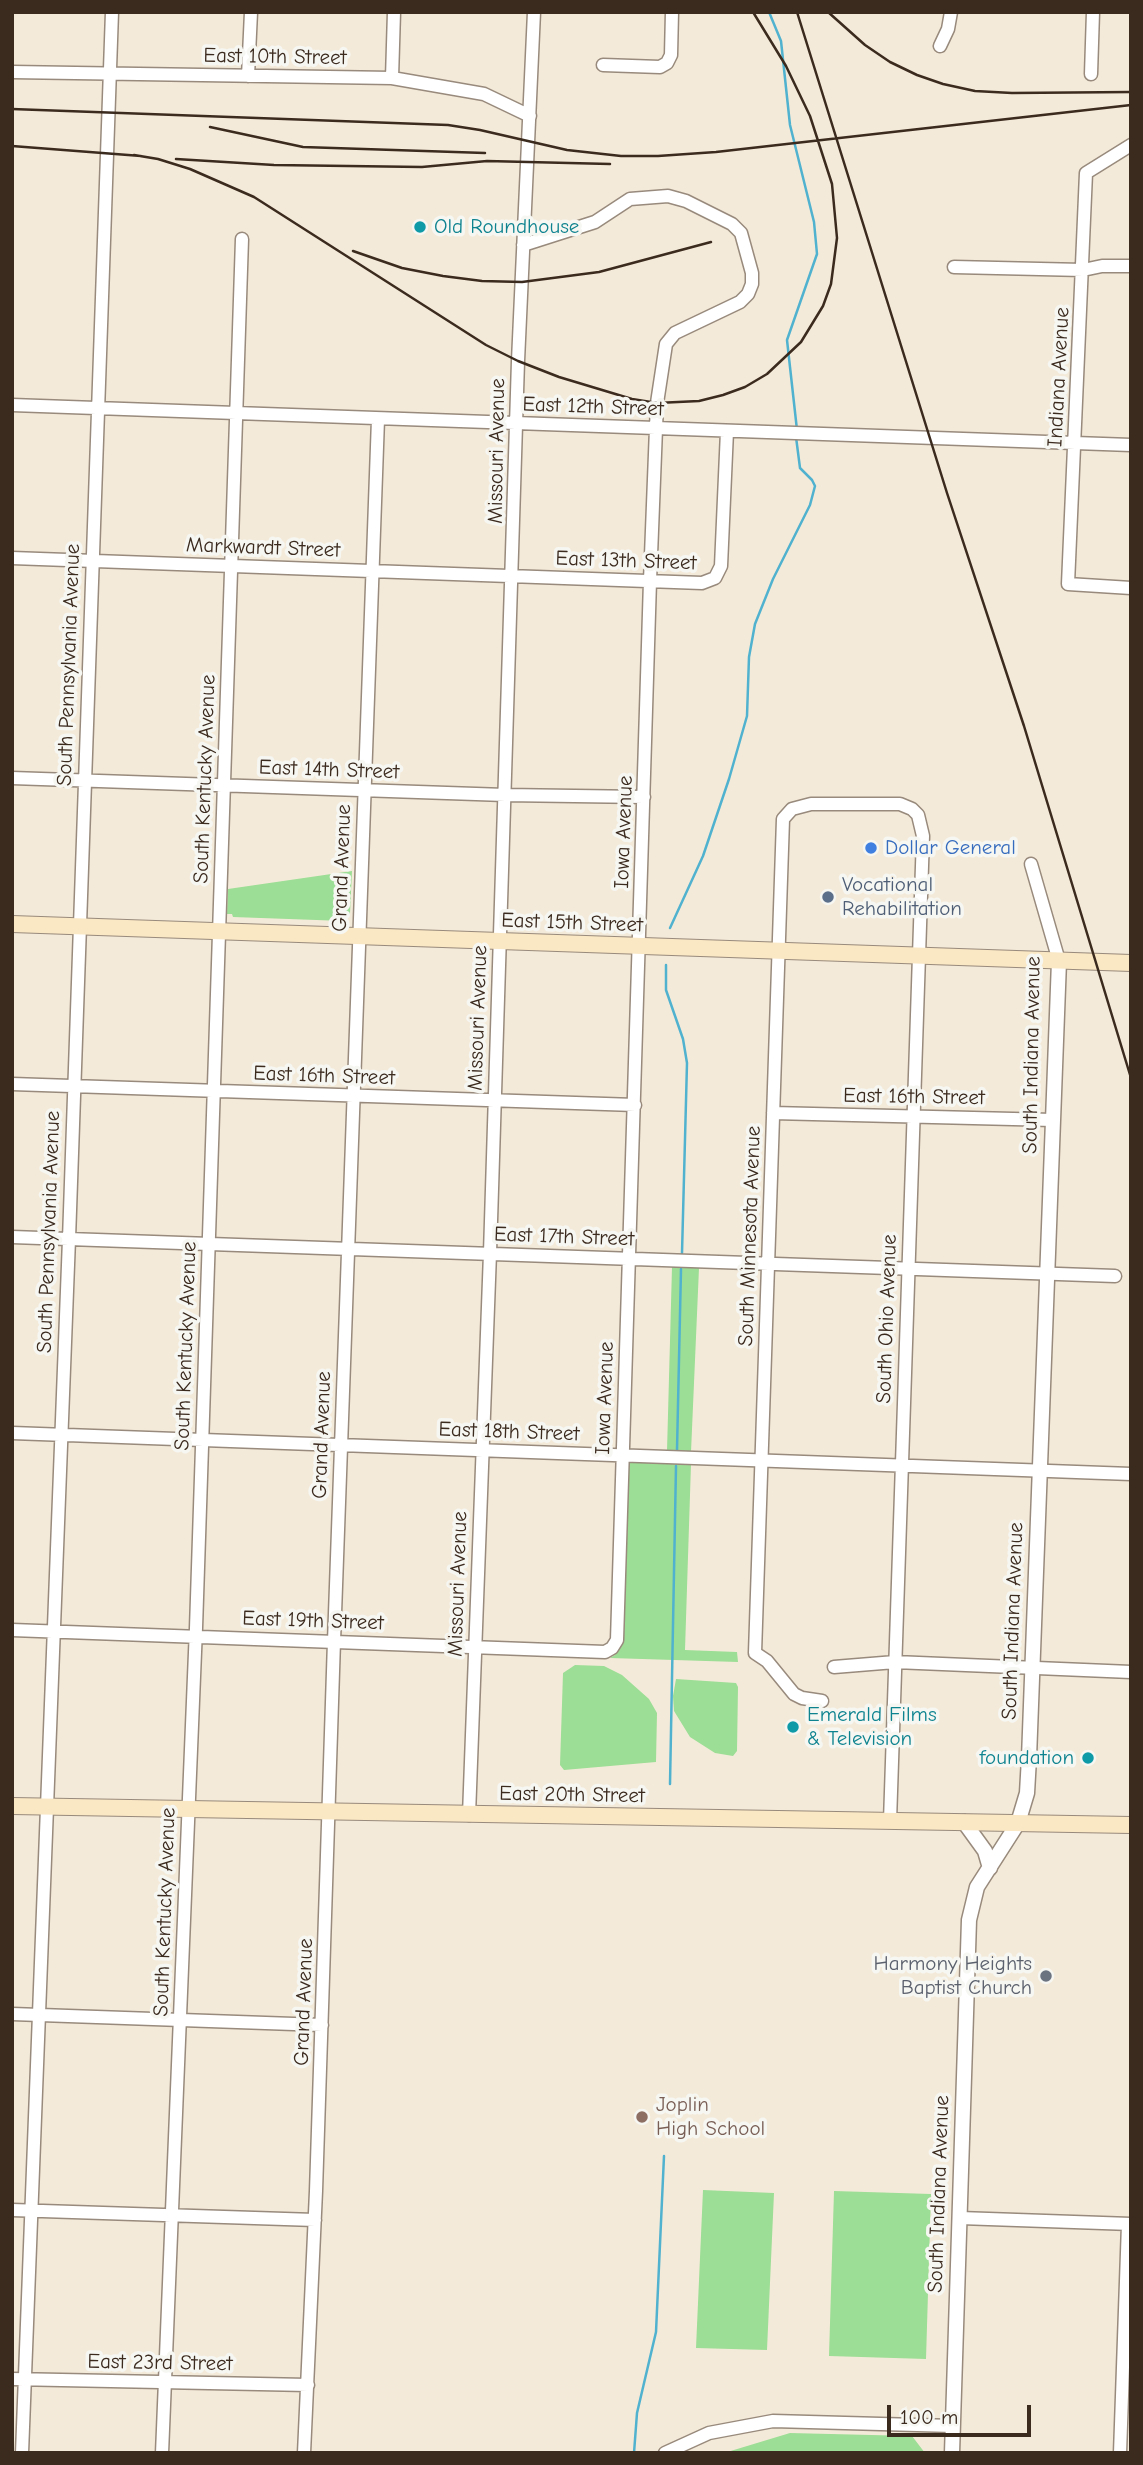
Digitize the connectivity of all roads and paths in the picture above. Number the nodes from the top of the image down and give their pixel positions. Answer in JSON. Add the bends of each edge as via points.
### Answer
{"nodes":[{"id":1,"x":112,"y":12,"type":"edge"},
{"id":2,"x":251,"y":12,"type":"edge"},
{"id":3,"x":394,"y":12,"type":"edge"},
{"id":4,"x":534,"y":12,"type":"edge"},
{"id":5,"x":672,"y":12,"type":"edge"},
{"id":6,"x":951,"y":12,"type":"edge"},
{"id":7,"x":1093,"y":12,"type":"edge"},
{"id":8,"x":940,"y":46,"type":"dead end"},
{"id":9,"x":603,"y":65,"type":"dead end"},
{"id":10,"x":12,"y":72,"type":"edge"},
{"id":11,"x":1091,"y":74,"type":"dead end"},
{"id":12,"x":110,"y":75,"type":"junction"},
{"id":13,"x":248,"y":76,"type":"junction"},
{"id":14,"x":393,"y":78,"type":"junction"},
{"id":15,"x":530,"y":116,"type":"junction"},
{"id":16,"x":1131,"y":145,"type":"edge"},
{"id":17,"x":242,"y":239,"type":"dead end"},
{"id":18,"x":523,"y":245,"type":"junction"},
{"id":19,"x":1131,"y":266,"type":"edge"},
{"id":20,"x":954,"y":267,"type":"dead end"},
{"id":21,"x":1083,"y":270,"type":"junction"},
{"id":22,"x":12,"y":405,"type":"edge"},
{"id":23,"x":97,"y":408,"type":"junction"},
{"id":24,"x":237,"y":414,"type":"junction"},
{"id":25,"x":378,"y":419,"type":"junction"},
{"id":26,"x":518,"y":424,"type":"junction"},
{"id":27,"x":657,"y":429,"type":"junction"},
{"id":28,"x":727,"y":431,"type":"junction"},
{"id":29,"x":1075,"y":443,"type":"junction"},
{"id":30,"x":1131,"y":445,"type":"edge"},
{"id":31,"x":12,"y":558,"type":"edge"},
{"id":32,"x":92,"y":561,"type":"junction"},
{"id":33,"x":232,"y":567,"type":"junction"},
{"id":34,"x":372,"y":572,"type":"junction"},
{"id":35,"x":512,"y":576,"type":"junction"},
{"id":36,"x":650,"y":581,"type":"junction"},
{"id":37,"x":1131,"y":588,"type":"edge"},
{"id":38,"x":12,"y":778,"type":"edge"},
{"id":39,"x":85,"y":780,"type":"junction"},
{"id":40,"x":224,"y":785,"type":"junction"},
{"id":41,"x":364,"y":790,"type":"junction"},
{"id":42,"x":505,"y":795,"type":"junction"},
{"id":43,"x":645,"y":797,"type":"junction"},
{"id":44,"x":920,"y":819,"type":"joint"},
{"id":45,"x":1031,"y":864,"type":"dead end"},
{"id":46,"x":12,"y":924,"type":"edge"},
{"id":47,"x":80,"y":927,"type":"junction"},
{"id":48,"x":220,"y":932,"type":"junction"},
{"id":49,"x":358,"y":937,"type":"junction"},
{"id":50,"x":500,"y":942,"type":"junction"},
{"id":51,"x":640,"y":946,"type":"junction"},
{"id":52,"x":778,"y":951,"type":"junction"},
{"id":53,"x":919,"y":956,"type":"junction"},
{"id":54,"x":1059,"y":961,"type":"junction"},
{"id":55,"x":1131,"y":963,"type":"edge"},
{"id":56,"x":12,"y":1084,"type":"edge"},
{"id":57,"x":73,"y":1086,"type":"junction"},
{"id":58,"x":214,"y":1090,"type":"junction"},
{"id":59,"x":354,"y":1097,"type":"junction"},
{"id":60,"x":495,"y":1101,"type":"junction"},
{"id":61,"x":635,"y":1105,"type":"junction"},
{"id":62,"x":773,"y":1113,"type":"junction"},
{"id":63,"x":914,"y":1117,"type":"junction"},
{"id":64,"x":1053,"y":1120,"type":"junction"},
{"id":65,"x":12,"y":1237,"type":"edge"},
{"id":66,"x":69,"y":1239,"type":"junction"},
{"id":67,"x":209,"y":1243,"type":"junction"},
{"id":68,"x":349,"y":1248,"type":"junction"},
{"id":69,"x":490,"y":1253,"type":"junction"},
{"id":70,"x":629,"y":1259,"type":"junction"},
{"id":71,"x":769,"y":1264,"type":"junction"},
{"id":72,"x":908,"y":1269,"type":"junction"},
{"id":73,"x":1047,"y":1274,"type":"junction"},
{"id":74,"x":1115,"y":1276,"type":"dead end"},
{"id":75,"x":12,"y":1433,"type":"edge"},
{"id":76,"x":61,"y":1434,"type":"junction"},
{"id":77,"x":202,"y":1441,"type":"junction"},
{"id":78,"x":341,"y":1445,"type":"junction"},
{"id":79,"x":482,"y":1450,"type":"junction"},
{"id":80,"x":622,"y":1456,"type":"junction"},
{"id":81,"x":762,"y":1461,"type":"junction"},
{"id":82,"x":902,"y":1466,"type":"junction"},
{"id":83,"x":1040,"y":1471,"type":"junction"},
{"id":84,"x":1131,"y":1474,"type":"edge"},
{"id":85,"x":12,"y":1630,"type":"edge"},
{"id":86,"x":54,"y":1632,"type":"junction"},
{"id":87,"x":195,"y":1637,"type":"junction"},
{"id":88,"x":334,"y":1641,"type":"junction"},
{"id":89,"x":475,"y":1647,"type":"junction"},
{"id":90,"x":612,"y":1648,"type":"joint"},
{"id":91,"x":895,"y":1662,"type":"junction"},
{"id":92,"x":834,"y":1667,"type":"dead end"},
{"id":93,"x":1033,"y":1668,"type":"junction"},
{"id":94,"x":1131,"y":1672,"type":"edge"},
{"id":95,"x":822,"y":1701,"type":"dead end"},
{"id":96,"x":12,"y":1806,"type":"edge"},
{"id":97,"x":48,"y":1806,"type":"junction"},
{"id":98,"x":187,"y":1810,"type":"junction"},
{"id":99,"x":329,"y":1813,"type":"junction"},
{"id":100,"x":469,"y":1815,"type":"junction"},
{"id":101,"x":890,"y":1821,"type":"junction"},
{"id":102,"x":964,"y":1822,"type":"junction"},
{"id":103,"x":1018,"y":1823,"type":"junction"},
{"id":104,"x":1131,"y":1825,"type":"edge"},
{"id":105,"x":990,"y":1868,"type":"junction"},
{"id":106,"x":12,"y":2014,"type":"edge"},
{"id":107,"x":39,"y":2015,"type":"junction"},
{"id":108,"x":181,"y":2020,"type":"junction"},
{"id":109,"x":323,"y":2025,"type":"junction"},
{"id":110,"x":12,"y":2210,"type":"edge"},
{"id":111,"x":32,"y":2211,"type":"junction"},
{"id":112,"x":172,"y":2216,"type":"junction"},
{"id":113,"x":960,"y":2218,"type":"junction"},
{"id":114,"x":315,"y":2220,"type":"junction"},
{"id":115,"x":1130,"y":2224,"type":"edge"},
{"id":116,"x":19,"y":2379,"type":"edge"},
{"id":117,"x":165,"y":2382,"type":"junction"},
{"id":118,"x":308,"y":2385,"type":"junction"},
{"id":119,"x":953,"y":2426,"type":"junction"},
{"id":120,"x":22,"y":2453,"type":"edge"},
{"id":121,"x":162,"y":2453,"type":"edge"},
{"id":122,"x":304,"y":2453,"type":"edge"},
{"id":123,"x":665,"y":2453,"type":"edge"},
{"id":124,"x":952,"y":2453,"type":"edge"},
{"id":125,"x":1120,"y":2453,"type":"edge"}],
"edges":[{"from":1,"to":12,"type":"street","name":"South Pennsylvania Avenue"},
{"from":2,"to":13,"type":"street"},
{"from":3,"to":14,"type":"street"},
{"from":4,"to":15,"type":"street","name":"Missouri Avenue"},
{"from":5,"to":9,"type":"street","via":[[671,55],[664,65]]},
{"from":6,"to":8,"type":"street"},
{"from":7,"to":11,"type":"street"},
{"from":10,"to":12,"type":"street","name":"East 10th Street"},
{"from":12,"to":13,"type":"street","name":"East 10th Street"},
{"from":12,"to":23,"type":"street","name":"South Pennsylvania Avenue"},
{"from":13,"to":14,"type":"street","name":"East 10th Street"},
{"from":14,"to":15,"type":"street","name":"East 10th Street","via":[[484,94]]},
{"from":15,"to":18,"type":"street","name":"Missouri Avenue"},
{"from":16,"to":21,"type":"street","name":"Indiana Avenue","via":[[1086,173]]},
{"from":17,"to":24,"type":"street","name":"South Kentucky Avenue"},
{"from":18,"to":26,"type":"street","name":"Missouri Avenue"},
{"from":18,"to":27,"type":"street","name":"Iowa Avenue","via":[[595,222],[630,199],[645,196],[687,201],[741,233],[752,285],[740,302],[675,332],[666,344]]},
{"from":19,"to":21,"type":"street"},
{"from":20,"to":21,"type":"street"},
{"from":21,"to":29,"type":"street","name":"Indiana Avenue"},
{"from":22,"to":23,"type":"street","name":"East 12th Street"},
{"from":23,"to":24,"type":"street","name":"East 12th Street"},
{"from":23,"to":32,"type":"street","name":"South Pennsylvania Avenue"},
{"from":24,"to":25,"type":"street","name":"East 12th Street"},
{"from":24,"to":33,"type":"street","name":"South Kentucky Avenue"},
{"from":25,"to":26,"type":"street","name":"East 12th Street"},
{"from":25,"to":34,"type":"street","name":"Grand Avenue"},
{"from":26,"to":27,"type":"street","name":"East 12th Street"},
{"from":26,"to":35,"type":"street","name":"Missouri Avenue"},
{"from":27,"to":28,"type":"street","name":"East 12th Street"},
{"from":27,"to":36,"type":"street","name":"Iowa Avenue"},
{"from":28,"to":29,"type":"street","name":"East 12th Street"},
{"from":28,"to":36,"type":"street","name":"East 13th Street","via":[[721,566],[715,578],[702,583]]},
{"from":29,"to":30,"type":"street","name":"East 12th Street"},
{"from":29,"to":37,"type":"street","name":"Indiana Avenue","via":[[1068,584]]},
{"from":31,"to":32,"type":"street","name":"Markwardt Street"},
{"from":32,"to":33,"type":"street","name":"Markwardt Street"},
{"from":32,"to":39,"type":"street","name":"South Pennsylvania Avenue"},
{"from":33,"to":34,"type":"street","name":"Markwardt Street"},
{"from":33,"to":40,"type":"street","name":"South Kentucky Avenue"},
{"from":34,"to":35,"type":"street","name":"Markwardt Street"},
{"from":34,"to":41,"type":"street","name":"Grand Avenue"},
{"from":35,"to":36,"type":"street","name":"East 13th Street"},
{"from":35,"to":42,"type":"street","name":"Missouri Avenue"},
{"from":36,"to":43,"type":"street","name":"Iowa Avenue"},
{"from":38,"to":39,"type":"street","name":"East 14th Street"},
{"from":39,"to":40,"type":"street","name":"East 14th Street"},
{"from":39,"to":47,"type":"street","name":"South Pennsylvania Avenue"},
{"from":40,"to":41,"type":"street","name":"East 14th Street"},
{"from":40,"to":48,"type":"street","name":"South Kentucky Avenue"},
{"from":41,"to":42,"type":"street","name":"East 14th Street"},
{"from":41,"to":49,"type":"street","name":"Grand Avenue"},
{"from":42,"to":43,"type":"street","name":"East 14th Street"},
{"from":42,"to":50,"type":"street","name":"Missouri Avenue"},
{"from":43,"to":51,"type":"street","name":"Iowa Avenue"},
{"from":44,"to":52,"type":"street","name":"South Minnesota Avenue","via":[[900,804],[811,804],[792,809],[783,819]]},
{"from":44,"to":53,"type":"street","name":"South Ohio Avenue"},
{"from":45,"to":54,"type":"street","name":"South Indiana Avenue"},
{"from":46,"to":47,"type":"main road","name":"East 15th Street"},
{"from":47,"to":48,"type":"main road","name":"East 15th Street"},
{"from":47,"to":57,"type":"street","name":"South Pennsylvania Avenue"},
{"from":48,"to":49,"type":"main road","name":"East 15th Street"},
{"from":48,"to":58,"type":"street","name":"South Kentucky Avenue"},
{"from":49,"to":50,"type":"main road","name":"East 15th Street"},
{"from":49,"to":59,"type":"street","name":"Grand Avenue"},
{"from":50,"to":51,"type":"main road","name":"East 15th Street"},
{"from":50,"to":60,"type":"street","name":"Missouri Avenue"},
{"from":51,"to":52,"type":"main road","name":"East 15th Street"},
{"from":51,"to":61,"type":"street","name":"Iowa Avenue"},
{"from":52,"to":53,"type":"main road","name":"East 15th Street"},
{"from":52,"to":62,"type":"street","name":"South Minnesota Avenue"},
{"from":53,"to":54,"type":"main road","name":"East 15th Street"},
{"from":53,"to":63,"type":"street","name":"South Ohio Avenue"},
{"from":54,"to":55,"type":"main road","name":"East 15th Street"},
{"from":54,"to":64,"type":"street","name":"South Indiana Avenue"},
{"from":56,"to":57,"type":"street","name":"East 16th Street"},
{"from":57,"to":58,"type":"street","name":"East 16th Street"},
{"from":57,"to":66,"type":"street","name":"South Pennsylvania Avenue"},
{"from":58,"to":59,"type":"street","name":"East 16th Street"},
{"from":58,"to":67,"type":"street","name":"South Kentucky Avenue"},
{"from":59,"to":60,"type":"street","name":"East 16th Street"},
{"from":59,"to":68,"type":"street","name":"Grand Avenue"},
{"from":60,"to":61,"type":"street","name":"East 16th Street"},
{"from":60,"to":69,"type":"street","name":"Missouri Avenue"},
{"from":61,"to":70,"type":"street","name":"Iowa Avenue"},
{"from":62,"to":63,"type":"street","name":"East 16th Street"},
{"from":62,"to":71,"type":"street","name":"South Minnesota Avenue"},
{"from":63,"to":64,"type":"street","name":"East 16th Street"},
{"from":63,"to":72,"type":"street","name":"South Ohio Avenue"},
{"from":64,"to":73,"type":"street","name":"South Indiana Avenue"},
{"from":65,"to":66,"type":"street","name":"East 17th Street"},
{"from":66,"to":67,"type":"street","name":"East 17th Street"},
{"from":66,"to":76,"type":"street","name":"South Pennsylvania Avenue"},
{"from":67,"to":68,"type":"street","name":"East 17th Street"},
{"from":67,"to":77,"type":"street","name":"South Kentucky Avenue"},
{"from":68,"to":69,"type":"street","name":"East 17th Street"},
{"from":68,"to":78,"type":"street","name":"Grand Avenue"},
{"from":69,"to":70,"type":"street","name":"East 17th Street"},
{"from":69,"to":79,"type":"street","name":"Missouri Avenue"},
{"from":70,"to":71,"type":"street","name":"East 17th Street"},
{"from":70,"to":80,"type":"street","name":"Iowa Avenue"},
{"from":71,"to":72,"type":"street","name":"East 17th Street"},
{"from":71,"to":81,"type":"street","name":"South Minnesota Avenue"},
{"from":72,"to":73,"type":"street","name":"East 17th Street"},
{"from":72,"to":82,"type":"street","name":"South Ohio Avenue"},
{"from":73,"to":74,"type":"street","name":"East 17th Street"},
{"from":73,"to":83,"type":"street","name":"South Indiana Avenue"},
{"from":75,"to":76,"type":"street","name":"East 18th Street"},
{"from":76,"to":77,"type":"street","name":"East 18th Street"},
{"from":76,"to":86,"type":"street","name":"South Pennsylvania Avenue"},
{"from":77,"to":78,"type":"street","name":"East 18th Street"},
{"from":77,"to":87,"type":"street","name":"South Kentucky Avenue"},
{"from":78,"to":79,"type":"street","name":"East 18th Street"},
{"from":78,"to":88,"type":"street","name":"Grand Avenue"},
{"from":79,"to":80,"type":"street","name":"East 18th Street"},
{"from":79,"to":89,"type":"street","name":"Missouri Avenue"},
{"from":80,"to":81,"type":"street","name":"East 18th Street"},
{"from":80,"to":90,"type":"street","name":"Iowa Avenue","via":[[617,1640]]},
{"from":81,"to":82,"type":"street","name":"East 18th Street"},
{"from":81,"to":95,"type":"street","name":"South Minnesota Avenue","via":[[755,1653],[794,1694]]},
{"from":82,"to":83,"type":"street","name":"East 18th Street"},
{"from":82,"to":91,"type":"street","name":"South Ohio Avenue"},
{"from":83,"to":84,"type":"street","name":"East 18th Street"},
{"from":83,"to":93,"type":"street","name":"South Indiana Avenue"},
{"from":85,"to":86,"type":"street","name":"East 19th Street"},
{"from":86,"to":87,"type":"street","name":"East 19th Street"},
{"from":86,"to":97,"type":"street","name":"South Pennsylvania Avenue"},
{"from":87,"to":88,"type":"street","name":"East 19th Street"},
{"from":87,"to":98,"type":"street","name":"South Kentucky Avenue"},
{"from":88,"to":89,"type":"street","name":"East 19th Street"},
{"from":88,"to":99,"type":"street","name":"Grand Avenue"},
{"from":89,"to":90,"type":"street","name":"East 19th Street"},
{"from":89,"to":100,"type":"street","name":"Missouri Avenue"},
{"from":91,"to":92,"type":"street"},
{"from":91,"to":93,"type":"street"},
{"from":91,"to":101,"type":"street","name":"South Ohio Avenue"},
{"from":93,"to":94,"type":"street"},
{"from":93,"to":103,"type":"street","name":"South Indiana Avenue","via":[[1027,1793]]},
{"from":96,"to":97,"type":"main road","name":"East 20th Street"},
{"from":97,"to":98,"type":"main road","name":"East 20th Street"},
{"from":97,"to":107,"type":"street","name":"South Pennsylvania Avenue"},
{"from":98,"to":99,"type":"main road","name":"East 20th Street"},
{"from":98,"to":108,"type":"street","name":"South Kentucky Avenue"},
{"from":99,"to":100,"type":"main road","name":"East 20th Street"},
{"from":99,"to":109,"type":"street","name":"Grand Avenue"},
{"from":100,"to":101,"type":"main road","name":"East 20th Street"},
{"from":101,"to":102,"type":"main road","name":"East 20th Street"},
{"from":102,"to":103,"type":"main road","name":"East 20th Street"},
{"from":102,"to":105,"type":"street","via":[[985,1851]]},
{"from":103,"to":104,"type":"main road","name":"East 20th Street"},
{"from":103,"to":105,"type":"street","name":"South Indiana Avenue"},
{"from":105,"to":113,"type":"street","name":"South Indiana Avenue","via":[[977,1887],[969,1920]]},
{"from":106,"to":107,"type":"street"},
{"from":107,"to":108,"type":"street"},
{"from":107,"to":111,"type":"street","name":"South Pennsylvania Avenue"},
{"from":108,"to":109,"type":"street"},
{"from":108,"to":112,"type":"street","name":"South Kentucky Avenue"},
{"from":109,"to":114,"type":"street","name":"Grand Avenue"},
{"from":110,"to":111,"type":"street"},
{"from":111,"to":112,"type":"street"},
{"from":111,"to":116,"type":"street","name":"South Pennsylvania Avenue"},
{"from":112,"to":114,"type":"street"},
{"from":112,"to":117,"type":"street","name":"South Kentucky Avenue"},
{"from":113,"to":115,"type":"street"},
{"from":113,"to":119,"type":"street","name":"South Indiana Avenue"},
{"from":114,"to":118,"type":"street","name":"Grand Avenue"},
{"from":115,"to":125,"type":"street"},
{"from":116,"to":117,"type":"street","name":"East 23rd Street"},
{"from":116,"to":120,"type":"street","name":"South Pennsylvania Avenue"},
{"from":117,"to":118,"type":"street","name":"East 23rd Street"},
{"from":117,"to":121,"type":"street","name":"South Kentucky Avenue"},
{"from":118,"to":122,"type":"street","name":"Grand Avenue"},
{"from":119,"to":123,"type":"street","via":[[772,2421],[709,2433]]},
{"from":119,"to":124,"type":"street","name":"South Indiana Avenue"}]}
